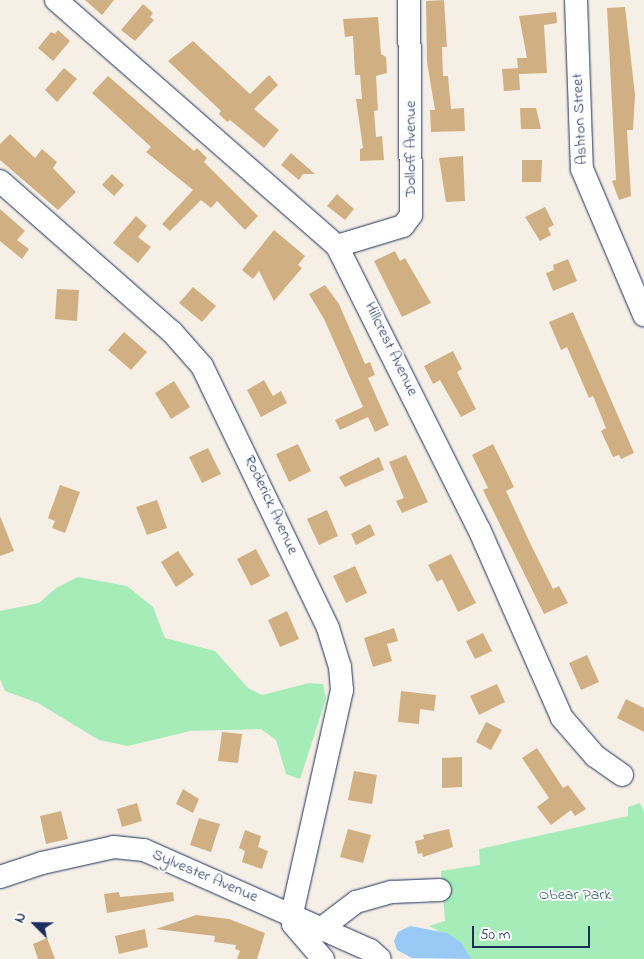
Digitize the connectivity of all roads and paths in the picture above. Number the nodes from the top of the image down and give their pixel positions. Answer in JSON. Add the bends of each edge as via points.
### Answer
{"nodes":[{"id":1,"x":56,"y":0,"type":"edge"},
{"id":2,"x":409,"y":0,"type":"edge"},
{"id":3,"x":576,"y":0,"type":"edge"},
{"id":4,"x":0,"y":181,"type":"edge"},
{"id":5,"x":337,"y":246,"type":"junction"},
{"id":6,"x":644,"y":314,"type":"edge"},
{"id":7,"x":622,"y":776,"type":"dead end"},
{"id":8,"x":0,"y":878,"type":"edge"},
{"id":9,"x":440,"y":890,"type":"dead end"},
{"id":10,"x":292,"y":914,"type":"junction"},
{"id":11,"x":322,"y":928,"type":"junction"},
{"id":12,"x":323,"y":959,"type":"edge"},
{"id":13,"x":380,"y":959,"type":"edge"}],
"edges":[{"from":1,"to":5,"type":"street","name":"Hillcrest Avenue"},
{"from":2,"to":5,"type":"street","name":"Dolloff Avenue","via":[[411,215],[403,226]]},
{"from":3,"to":6,"type":"street","name":"Ashton Street","via":[[582,169]]},
{"from":4,"to":10,"type":"street","name":"Roderick Avenue","via":[[172,332],[202,366],[328,628],[340,668],[341,698]]},
{"from":5,"to":7,"type":"street","name":"Hillcrest Avenue","via":[[479,529],[562,718],[595,756]]},
{"from":8,"to":10,"type":"street","name":"Sylvester Avenue","via":[[42,863],[114,848],[144,850]]},
{"from":9,"to":11,"type":"street","via":[[392,892],[356,902]]},
{"from":10,"to":11,"type":"street","name":"Sylvester Avenue"},
{"from":10,"to":12,"type":"street","via":[[293,924]]},
{"from":11,"to":13,"type":"street","name":"Sylvester Avenue","via":[[370,950]]}]}
